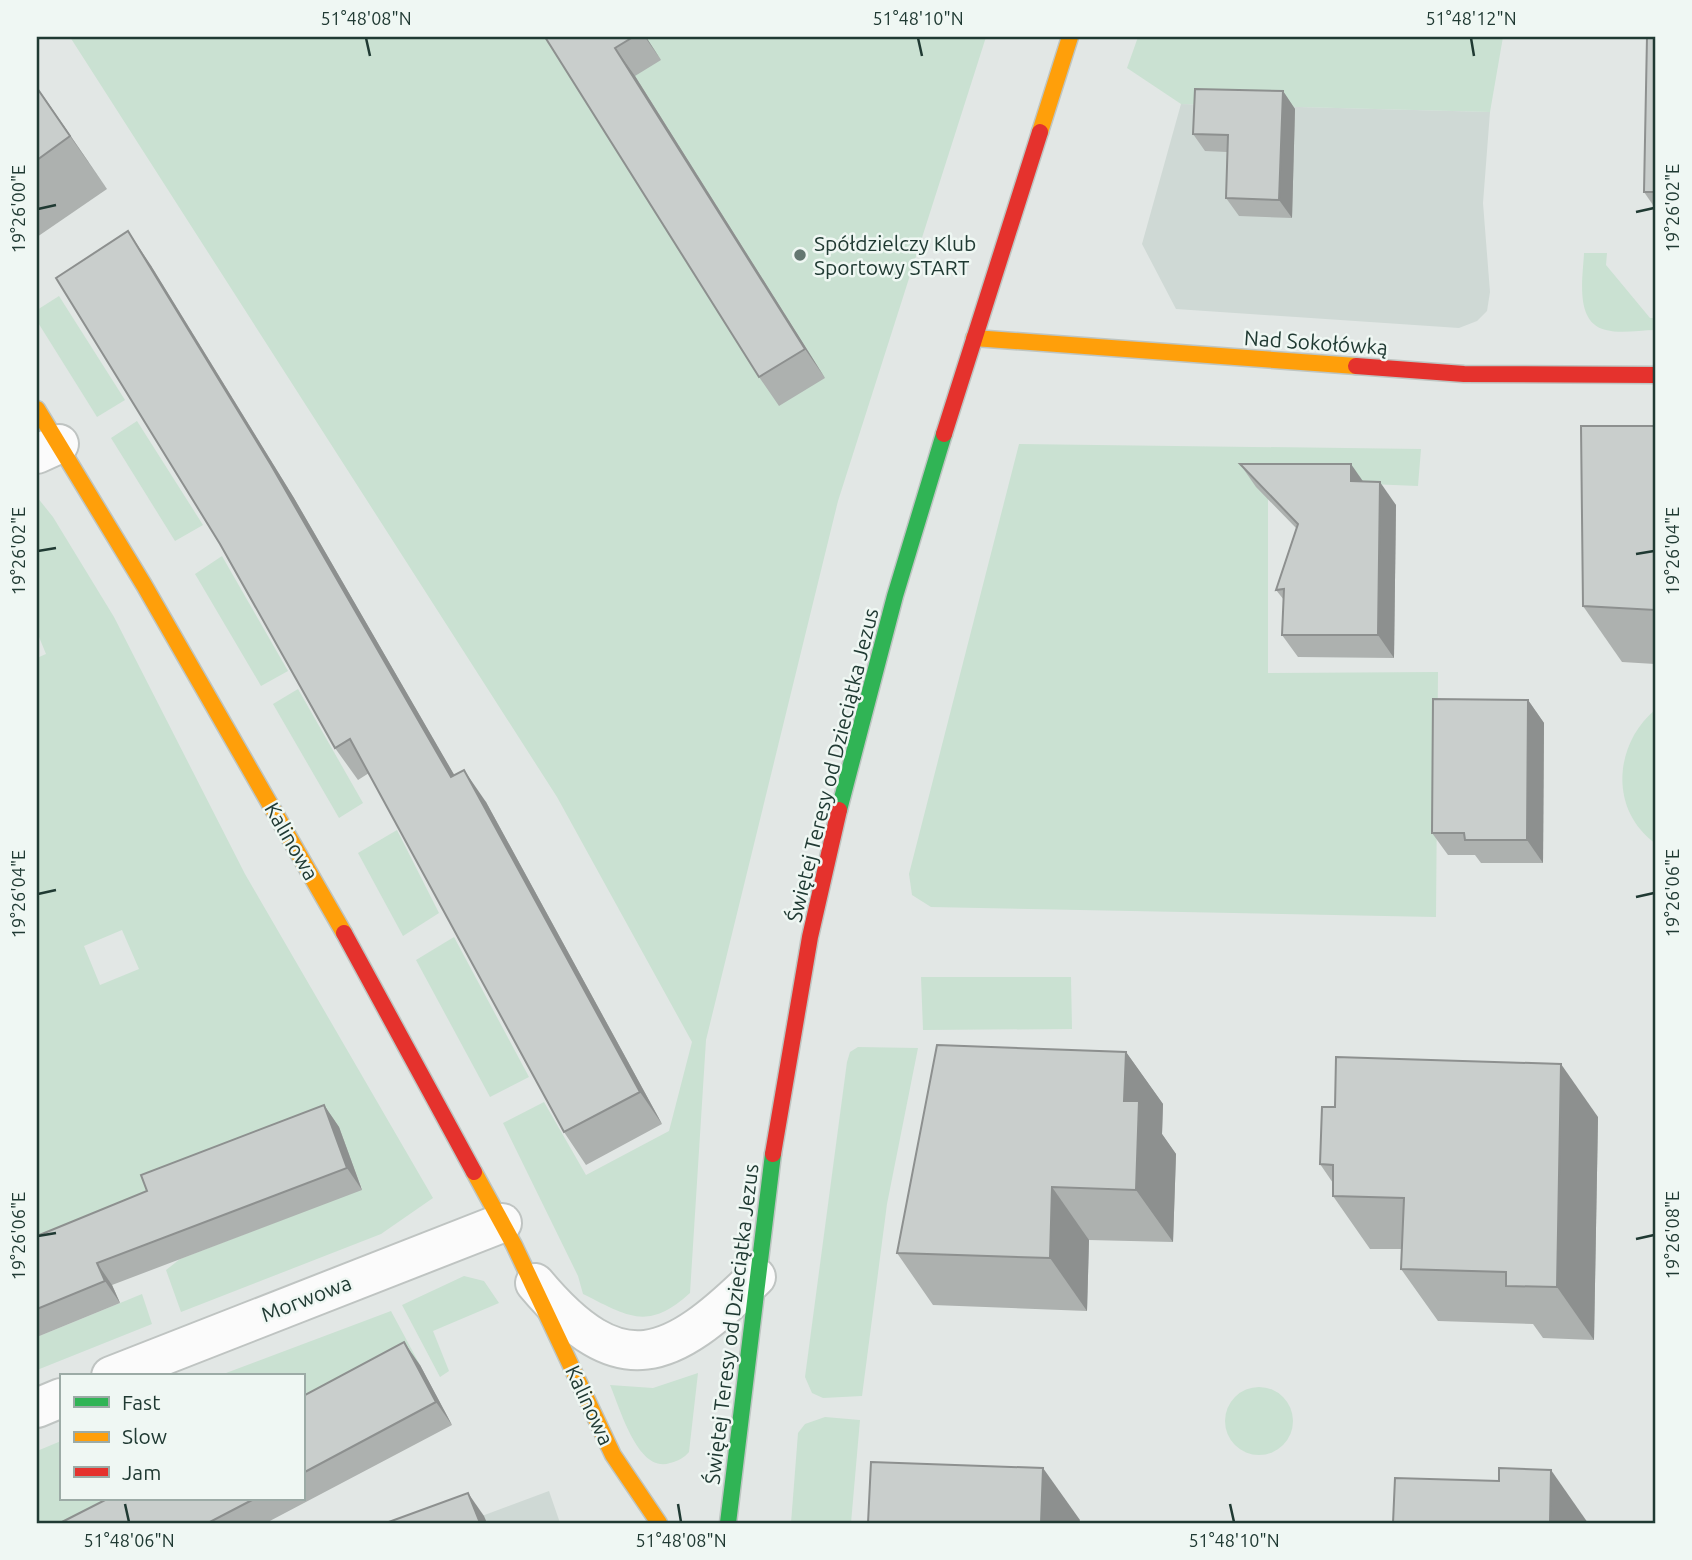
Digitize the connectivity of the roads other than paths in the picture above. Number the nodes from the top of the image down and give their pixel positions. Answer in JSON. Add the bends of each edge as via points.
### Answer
{"nodes":[{"id":1,"x":1070,"y":37,"type":"edge"},
{"id":2,"x":974,"y":338,"type":"junction"},
{"id":3,"x":1655,"y":375,"type":"edge"},
{"id":4,"x":37,"y":408,"type":"edge"},
{"id":5,"x":48,"y":449,"type":"edge"},
{"id":6,"x":502,"y":1223,"type":"junction"},
{"id":7,"x":757,"y":1277,"type":"junction"},
{"id":8,"x":533,"y":1281,"type":"junction"},
{"id":9,"x":116,"y":1374,"type":"edge"},
{"id":10,"x":60,"y":1398,"type":"edge"},
{"id":11,"x":37,"y":1408,"type":"edge"},
{"id":12,"x":659,"y":1523,"type":"edge"},
{"id":13,"x":729,"y":1523,"type":"edge"}],
"edges":[{"from":1,"to":2,"type":"street","name":"Świętej Teresy od Dzieciątka Jezus"},
{"from":2,"to":3,"type":"street","name":"Nad Sokołówką","via":[[1464,374]]},
{"from":2,"to":7,"type":"street","name":"Świętej Teresy od Dzieciątka Jezus","via":[[882,643],[838,817],[810,939]]},
{"from":4,"to":5,"type":"street","name":"Kalinowa"},
{"from":5,"to":6,"type":"street","name":"Kalinowa","via":[[300,854]]},
{"from":6,"to":8,"type":"street","name":"Kalinowa"},
{"from":6,"to":9,"type":"street","name":"Morwowa"},
{"from":7,"to":8,"type":"street","name":"Kalinowa","via":[[694,1333],[667,1347],[642,1350],[600,1342],[559,1312]]},
{"from":7,"to":13,"type":"street","name":"Świętej Teresy od Dzieciątka Jezus"},
{"from":8,"to":12,"type":"street","name":"Kalinowa","via":[[613,1455]]},
{"from":10,"to":11,"type":"street"}]}
